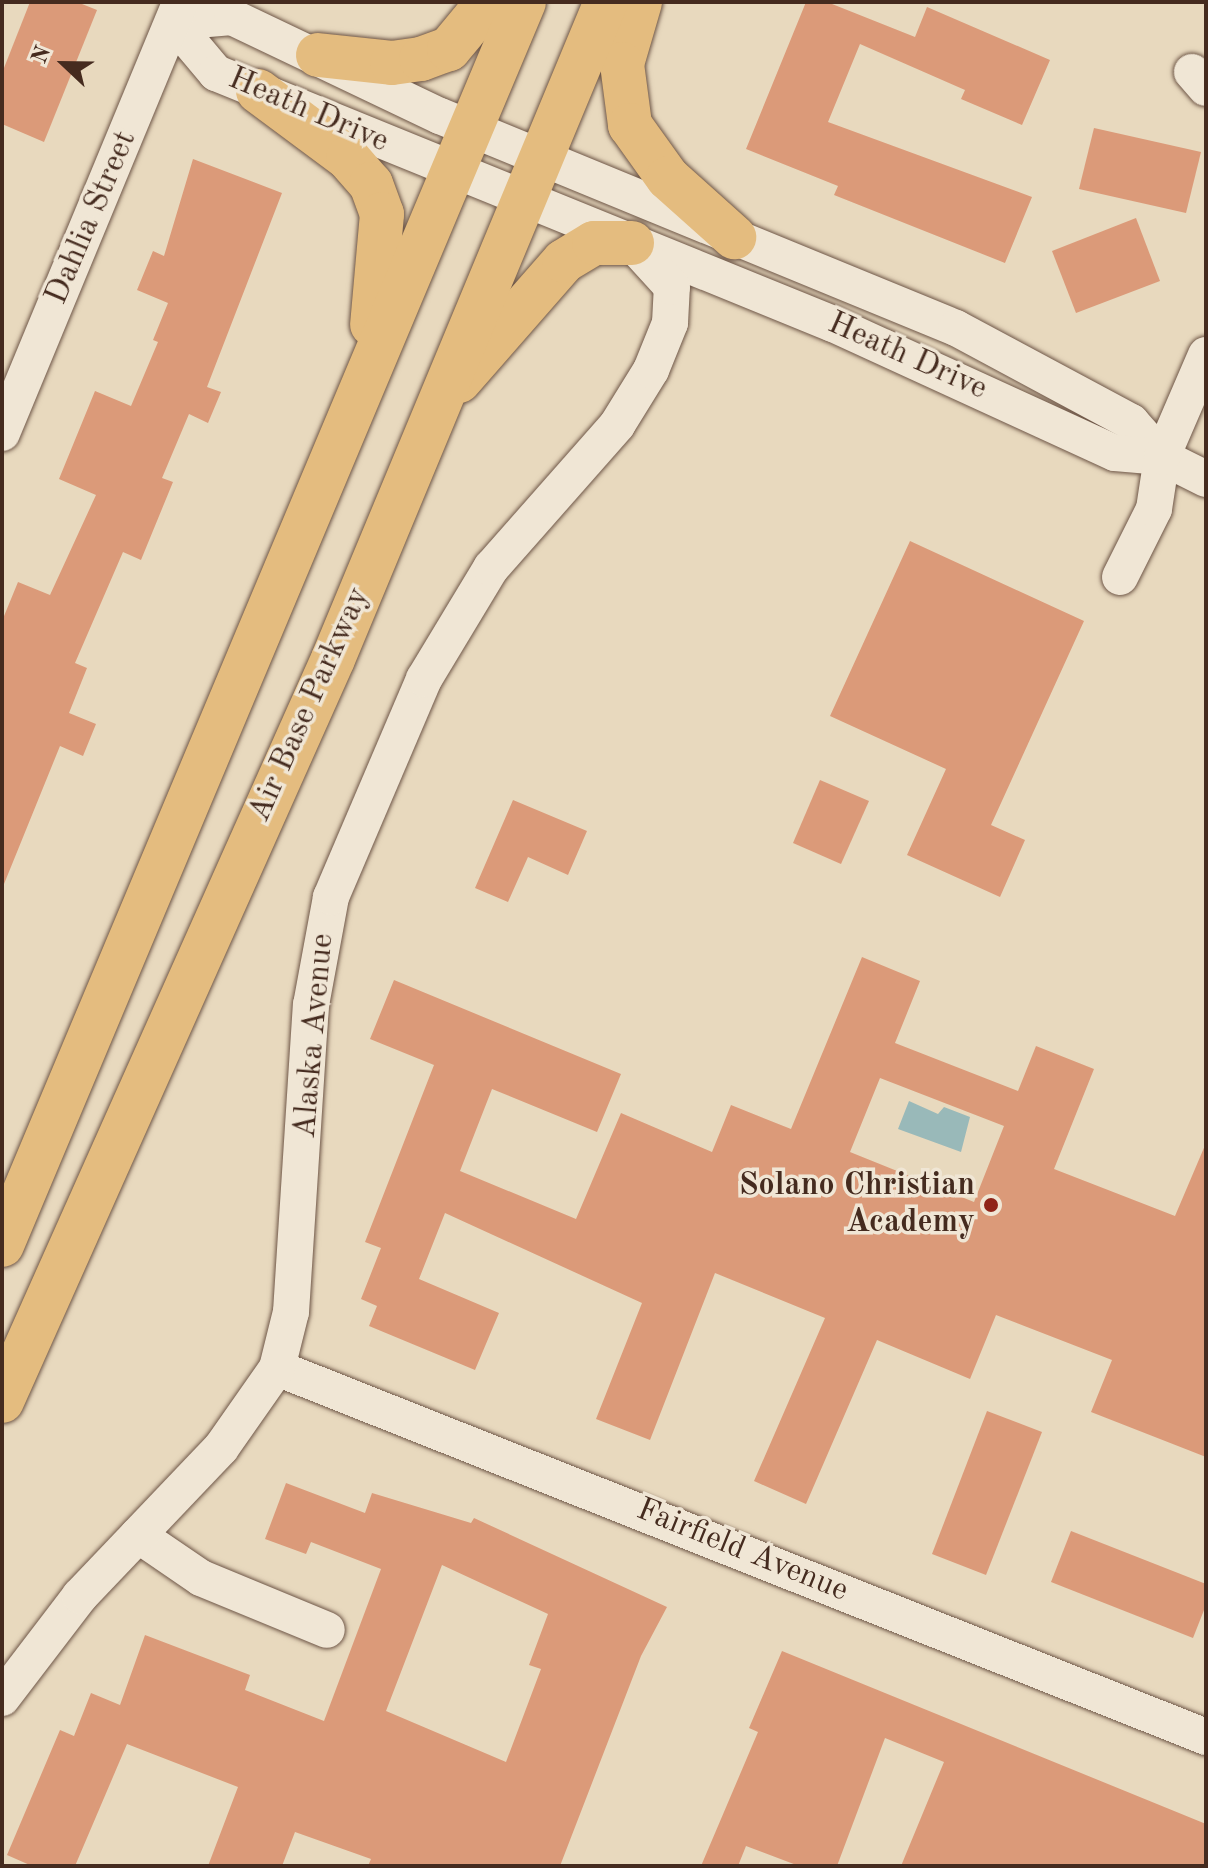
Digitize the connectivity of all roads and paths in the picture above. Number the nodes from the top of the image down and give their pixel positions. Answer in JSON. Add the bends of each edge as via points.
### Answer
{"nodes":[{"id":1,"x":488,"y":2,"type":"edge"},
{"id":2,"x":524,"y":2,"type":"edge"},
{"id":3,"x":606,"y":2,"type":"edge"},
{"id":4,"x":640,"y":2,"type":"edge"},
{"id":5,"x":177,"y":12,"type":"edge"},
{"id":6,"x":318,"y":55,"type":"junction"},
{"id":7,"x":1206,"y":74,"type":"edge"},
{"id":8,"x":1206,"y":88,"type":"edge"},
{"id":9,"x":258,"y":91,"type":"junction"},
{"id":10,"x":471,"y":129,"type":"junction"},
{"id":11,"x":541,"y":158,"type":"junction"},
{"id":12,"x":452,"y":171,"type":"junction"},
{"id":13,"x":523,"y":200,"type":"junction"},
{"id":14,"x":734,"y":237,"type":"junction"},
{"id":15,"x":632,"y":243,"type":"junction"},
{"id":16,"x":1206,"y":355,"type":"edge"},
{"id":17,"x":367,"y":371,"type":"junction"},
{"id":18,"x":438,"y":403,"type":"junction"},
{"id":19,"x":2,"y":433,"type":"edge"},
{"id":20,"x":1162,"y":457,"type":"junction"},
{"id":21,"x":1206,"y":479,"type":"edge"},
{"id":22,"x":1120,"y":577,"type":"dead end"},
{"id":23,"x":2,"y":1245,"type":"edge"},
{"id":24,"x":277,"y":1368,"type":"junction"},
{"id":25,"x":2,"y":1401,"type":"edge"},
{"id":26,"x":138,"y":1535,"type":"junction"},
{"id":27,"x":327,"y":1630,"type":"dead end"},
{"id":28,"x":2,"y":1698,"type":"edge"},
{"id":29,"x":1206,"y":1737,"type":"edge"}],
"edges":[{"from":1,"to":6,"type":"main road","via":[[449,49],[421,59],[392,63]]},
{"from":2,"to":10,"type":"main road"},
{"from":3,"to":11,"type":"main road","name":"Air Base Parkway"},
{"from":4,"to":14,"type":"main road","via":[[622,64],[630,125],[668,178]]},
{"from":5,"to":6,"type":"street","name":"Heath Drive","via":[[232,17]]},
{"from":5,"to":9,"type":"street","name":"Heath Drive","via":[[216,73]]},
{"from":5,"to":19,"type":"street","name":"Dahlia Street"},
{"from":6,"to":10,"type":"street","name":"Heath Drive"},
{"from":7,"to":8,"type":"street","via":[[1192,72]]},
{"from":9,"to":12,"type":"street","name":"Heath Drive"},
{"from":9,"to":17,"type":"main road","via":[[348,158],[371,184],[382,214]]},
{"from":10,"to":11,"type":"street","name":"Heath Drive"},
{"from":10,"to":12,"type":"main road"},
{"from":11,"to":13,"type":"main road","name":"Air Base Parkway"},
{"from":11,"to":14,"type":"street","name":"Heath Drive"},
{"from":12,"to":13,"type":"street","name":"Heath Drive"},
{"from":12,"to":17,"type":"main road"},
{"from":13,"to":15,"type":"street","name":"Heath Drive"},
{"from":13,"to":18,"type":"main road","name":"Air Base Parkway"},
{"from":14,"to":20,"type":"street","name":"Heath Drive","via":[[1001,350],[1131,422]]},
{"from":15,"to":18,"type":"main road","via":[[594,243],[564,261]]},
{"from":15,"to":20,"type":"street","name":"Heath Drive","via":[[938,369],[1115,453]]},
{"from":15,"to":24,"type":"street","name":"Alaska Avenue","via":[[672,287],[670,323],[651,370],[617,425],[491,568],[463,614],[424,679],[331,897],[318,944],[295,1281]]},
{"from":16,"to":20,"type":"street"},
{"from":17,"to":23,"type":"main road"},
{"from":18,"to":25,"type":"main road","name":"Air Base Parkway","via":[[333,659]]},
{"from":20,"to":21,"type":"street","name":"Heath Drive"},
{"from":20,"to":22,"type":"street","via":[[1154,509]]},
{"from":24,"to":26,"type":"street","name":"Alaska Avenue","via":[[221,1448]]},
{"from":24,"to":29,"type":"street","name":"Fairfield Avenue"},
{"from":26,"to":27,"type":"street","via":[[201,1578]]},
{"from":26,"to":28,"type":"street","name":"Alaska Avenue","via":[[80,1596]]}]}
